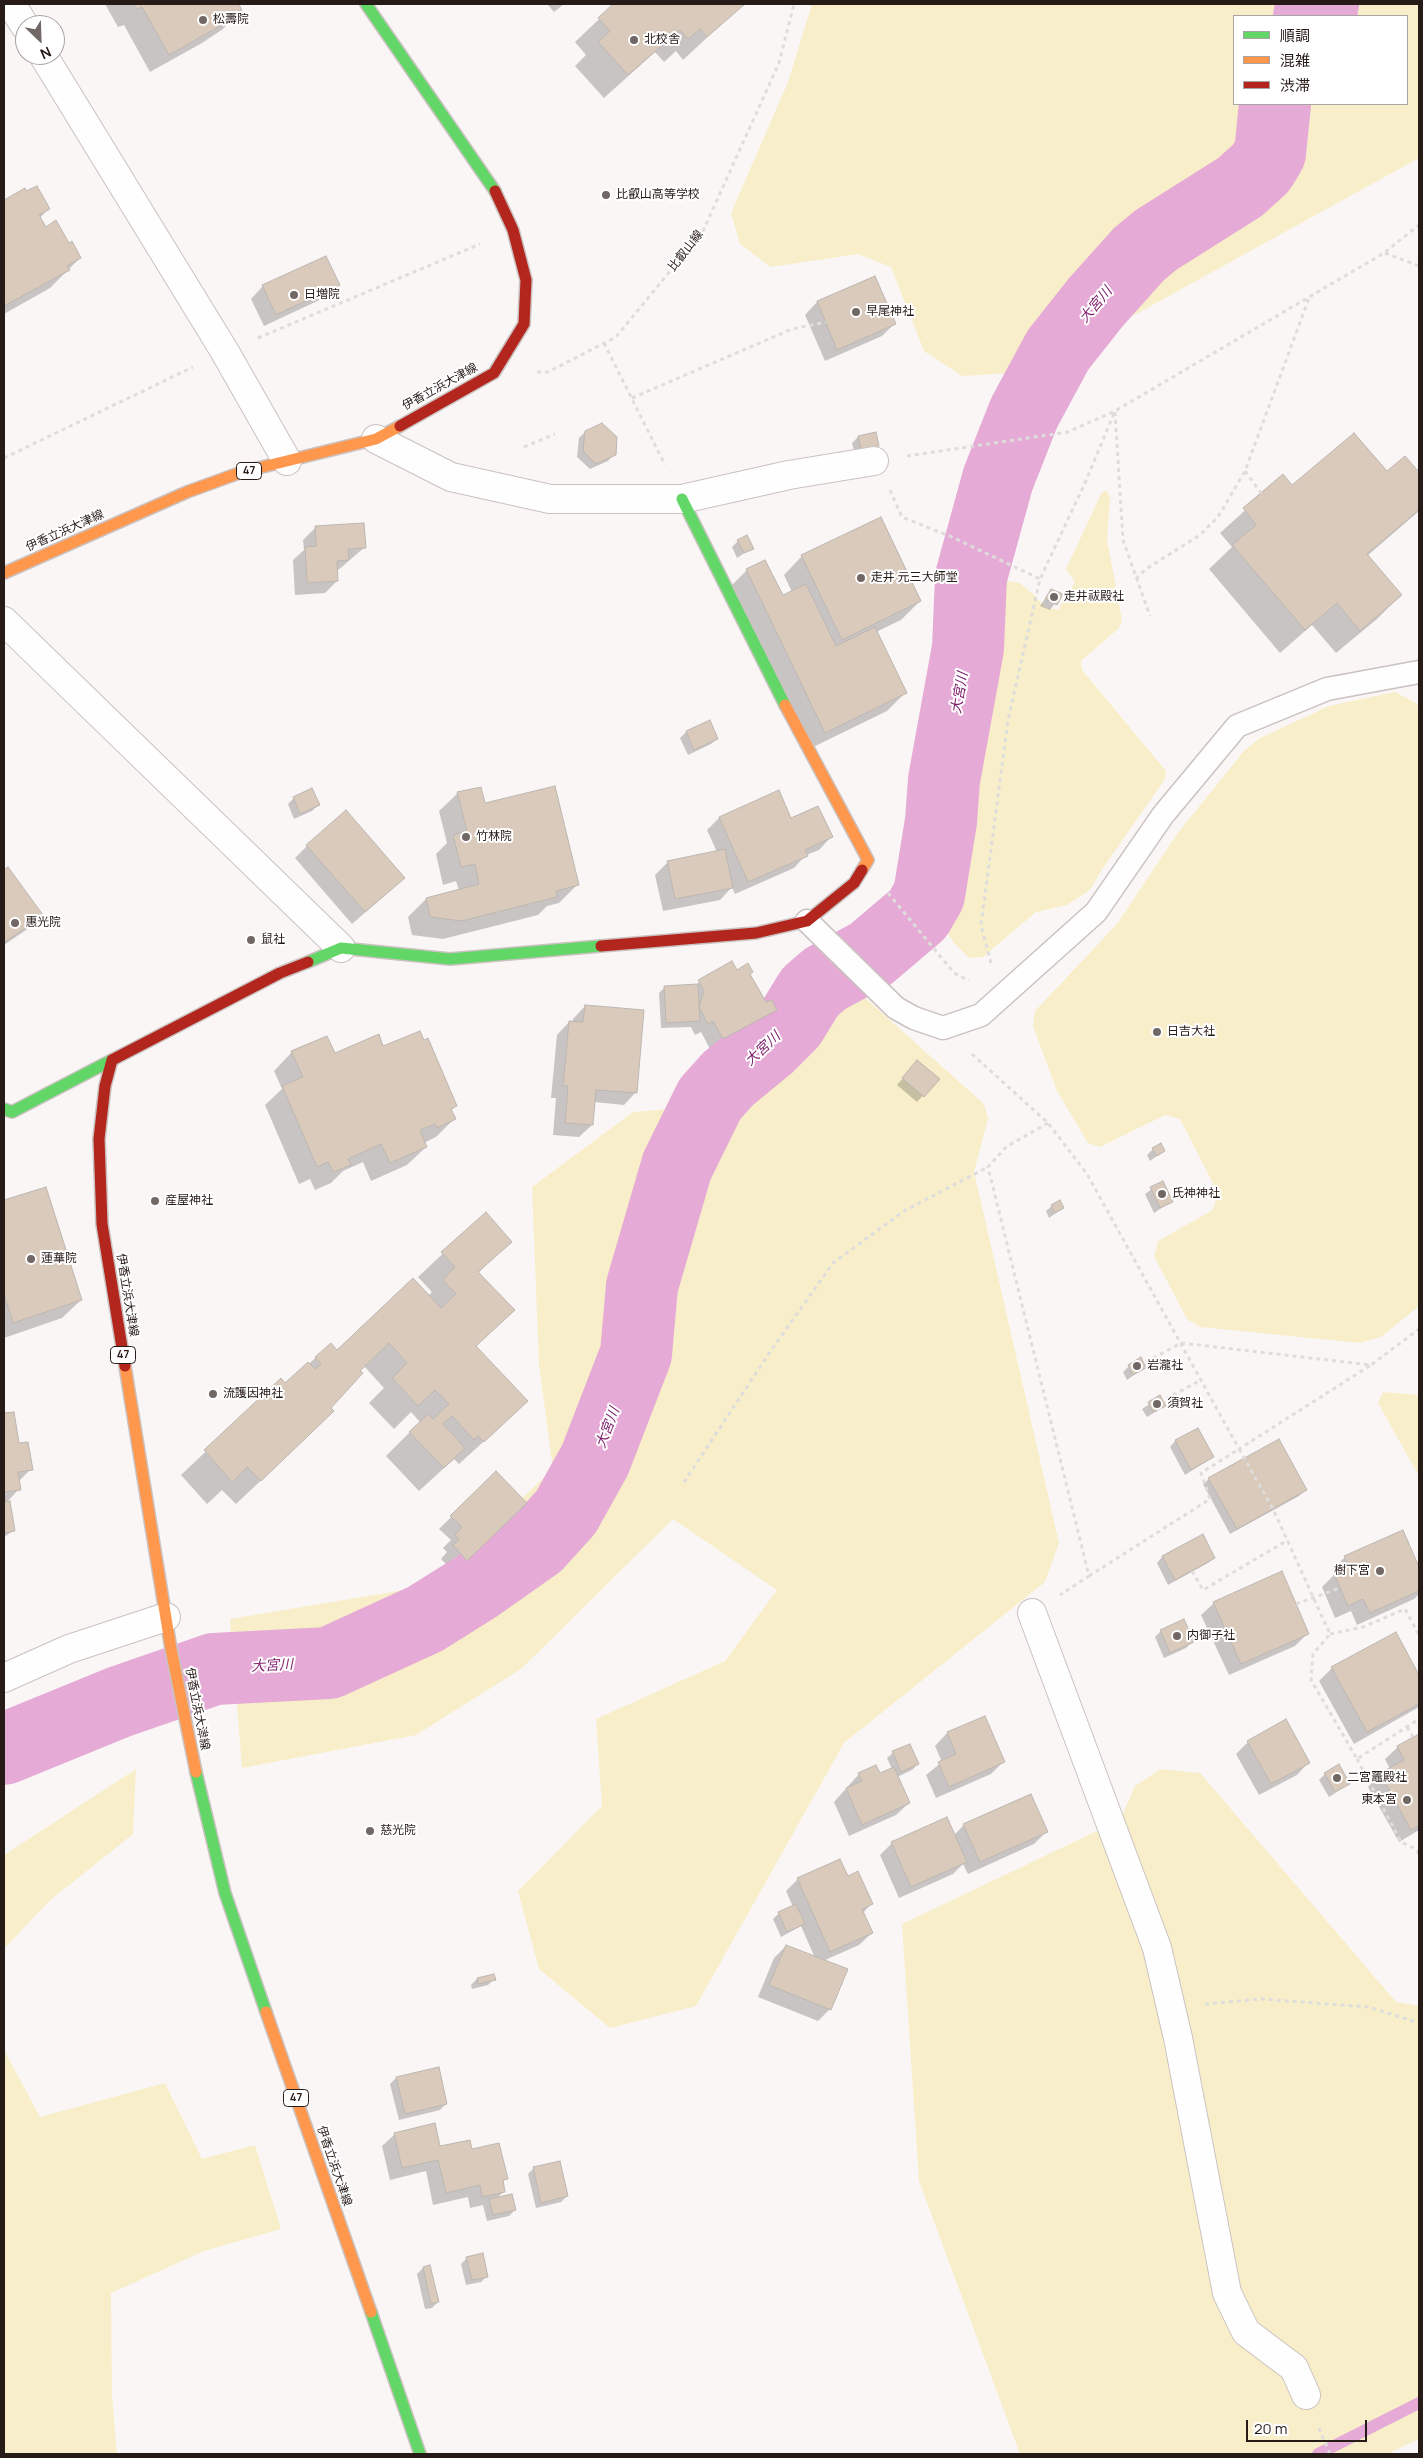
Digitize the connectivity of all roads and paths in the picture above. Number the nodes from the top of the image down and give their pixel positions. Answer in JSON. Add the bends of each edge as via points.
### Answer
{"nodes":[{"id":1,"x":12,"y":4,"type":"edge"},
{"id":2,"x":366,"y":4,"type":"edge"},
{"id":3,"x":794,"y":4,"type":"edge"},
{"id":4,"x":18,"y":15,"type":"edge"},
{"id":5,"x":49,"y":65,"type":"edge"},
{"id":6,"x":1419,"y":225,"type":"edge"},
{"id":7,"x":1384,"y":253,"type":"junction"},
{"id":8,"x":1419,"y":266,"type":"edge"},
{"id":9,"x":1309,"y":298,"type":"junction"},
{"id":10,"x":826,"y":322,"type":"dead end"},
{"id":11,"x":604,"y":343,"type":"junction"},
{"id":12,"x":494,"y":373,"type":"junction"},
{"id":13,"x":632,"y":398,"type":"junction"},
{"id":14,"x":1115,"y":411,"type":"junction"},
{"id":15,"x":556,"y":434,"type":"dead end"},
{"id":16,"x":376,"y":439,"type":"junction"},
{"id":17,"x":524,"y":447,"type":"dead end"},
{"id":18,"x":876,"y":460,"type":"junction"},
{"id":19,"x":287,"y":461,"type":"junction"},
{"id":20,"x":1245,"y":471,"type":"junction"},
{"id":21,"x":1261,"y":493,"type":"dead end"},
{"id":22,"x":682,"y":499,"type":"junction"},
{"id":23,"x":4,"y":573,"type":"edge"},
{"id":24,"x":1040,"y":579,"type":"junction"},
{"id":25,"x":1136,"y":579,"type":"junction"},
{"id":26,"x":1150,"y":616,"type":"dead end"},
{"id":27,"x":4,"y":621,"type":"edge"},
{"id":28,"x":1419,"y":672,"type":"edge"},
{"id":29,"x":894,"y":900,"type":"dead end"},
{"id":30,"x":807,"y":921,"type":"junction"},
{"id":31,"x":341,"y":948,"type":"junction"},
{"id":32,"x":1001,"y":997,"type":"junction"},
{"id":33,"x":943,"y":1028,"type":"junction"},
{"id":34,"x":112,"y":1060,"type":"junction"},
{"id":35,"x":4,"y":1109,"type":"edge"},
{"id":36,"x":1048,"y":1123,"type":"junction"},
{"id":37,"x":988,"y":1167,"type":"junction"},
{"id":38,"x":1419,"y":1329,"type":"edge"},
{"id":39,"x":1181,"y":1343,"type":"junction"},
{"id":40,"x":1146,"y":1362,"type":"dead end"},
{"id":41,"x":1371,"y":1365,"type":"junction"},
{"id":42,"x":1201,"y":1380,"type":"junction"},
{"id":43,"x":1166,"y":1398,"type":"dead end"},
{"id":44,"x":1239,"y":1449,"type":"junction"},
{"id":45,"x":684,"y":1482,"type":"dead end"},
{"id":46,"x":1288,"y":1540,"type":"junction"},
{"id":47,"x":1192,"y":1571,"type":"dead end"},
{"id":48,"x":1089,"y":1576,"type":"junction"},
{"id":49,"x":1340,"y":1588,"type":"dead end"},
{"id":50,"x":1314,"y":1596,"type":"junction"},
{"id":51,"x":1296,"y":1604,"type":"dead end"},
{"id":52,"x":1032,"y":1612,"type":"joint"},
{"id":53,"x":166,"y":1617,"type":"junction"},
{"id":54,"x":1330,"y":1634,"type":"junction"},
{"id":55,"x":1419,"y":1635,"type":"edge"},
{"id":56,"x":4,"y":1678,"type":"edge"},
{"id":57,"x":1419,"y":1719,"type":"edge"},
{"id":58,"x":1407,"y":1728,"type":"junction"},
{"id":59,"x":1413,"y":1738,"type":"dead end"},
{"id":60,"x":1357,"y":1759,"type":"junction"},
{"id":61,"x":1419,"y":1854,"type":"edge"},
{"id":62,"x":1170,"y":2007,"type":"junction"},
{"id":63,"x":1419,"y":2023,"type":"edge"},
{"id":64,"x":1306,"y":2395,"type":"dead end"},
{"id":65,"x":420,"y":2454,"type":"edge"}],
"edges":[{"from":1,"to":4,"type":"street"},
{"from":2,"to":12,"type":"main road","name":"伊香立浜大津線","number":"47","via":[[492,184],[513,230],[526,280],[524,324]]},
{"from":3,"to":11,"type":"path","name":"比叡山線","via":[[779,63],[702,232],[616,337]]},
{"from":5,"to":19,"type":"street","via":[[226,352]]},
{"from":6,"to":7,"type":"path"},
{"from":7,"to":8,"type":"path"},
{"from":7,"to":9,"type":"path"},
{"from":9,"to":14,"type":"path"},
{"from":9,"to":20,"type":"path"},
{"from":10,"to":13,"type":"path","via":[[792,330]]},
{"from":11,"to":12,"type":"path","name":"比叡山線","via":[[548,372]]},
{"from":11,"to":13,"type":"path"},
{"from":12,"to":16,"type":"main road","name":"伊香立浜大津線","number":"47"},
{"from":13,"to":22,"type":"path"},
{"from":14,"to":18,"type":"path","via":[[1068,432]]},
{"from":14,"to":24,"type":"path","via":[[1086,483]]},
{"from":14,"to":25,"type":"path","via":[[1123,540]]},
{"from":15,"to":17,"type":"path"},
{"from":16,"to":19,"type":"main road","name":"伊香立浜大津線","number":"47"},
{"from":16,"to":22,"type":"street","via":[[451,477],[550,499]]},
{"from":18,"to":22,"type":"street"},
{"from":18,"to":24,"type":"path","via":[[902,517]]},
{"from":19,"to":23,"type":"main road","name":"伊香立浜大津線","number":"47","via":[[242,472],[187,492]]},
{"from":20,"to":21,"type":"path"},
{"from":20,"to":25,"type":"path","via":[[1218,517],[1200,534]]},
{"from":22,"to":30,"type":"main road","via":[[868,860],[854,883]]},
{"from":24,"to":32,"type":"path","via":[[1008,720],[981,924]]},
{"from":25,"to":26,"type":"path"},
{"from":27,"to":31,"type":"street"},
{"from":28,"to":32,"type":"lane","via":[[1328,689],[1238,726],[1163,815],[1096,912]]},
{"from":29,"to":32,"type":"path","via":[[954,973]]},
{"from":30,"to":31,"type":"main road","via":[[756,933],[450,959]]},
{"from":30,"to":33,"type":"lane","via":[[896,1008]]},
{"from":31,"to":34,"type":"main road","via":[[280,973]]},
{"from":32,"to":33,"type":"lane","via":[[981,1015]]},
{"from":33,"to":36,"type":"path"},
{"from":34,"to":35,"type":"main road","via":[[12,1112]]},
{"from":34,"to":53,"type":"main road","name":"伊香立浜大津線","number":"47","via":[[105,1086],[99,1139],[102,1224]]},
{"from":36,"to":37,"type":"path","via":[[1006,1147]]},
{"from":36,"to":39,"type":"path","via":[[1087,1174]]},
{"from":37,"to":45,"type":"path","via":[[904,1211],[833,1263]]},
{"from":37,"to":48,"type":"path"},
{"from":38,"to":41,"type":"path"},
{"from":39,"to":40,"type":"path"},
{"from":39,"to":41,"type":"path"},
{"from":39,"to":42,"type":"path"},
{"from":41,"to":44,"type":"path"},
{"from":42,"to":43,"type":"path"},
{"from":42,"to":44,"type":"path"},
{"from":44,"to":46,"type":"path"},
{"from":44,"to":48,"type":"path","via":[[1201,1473],[1210,1499]]},
{"from":46,"to":47,"type":"path","via":[[1203,1590]]},
{"from":46,"to":50,"type":"path"},
{"from":48,"to":52,"type":"path"},
{"from":49,"to":50,"type":"path"},
{"from":50,"to":51,"type":"path"},
{"from":50,"to":54,"type":"path"},
{"from":52,"to":62,"type":"street","via":[[1157,1948]]},
{"from":53,"to":56,"type":"street","via":[[69,1649]]},
{"from":53,"to":65,"type":"main road","name":"伊香立浜大津線","number":"47","via":[[188,1738],[225,1893]]},
{"from":54,"to":55,"type":"path","via":[[1363,1627],[1405,1609]]},
{"from":54,"to":60,"type":"path","via":[[1313,1654],[1310,1680]]},
{"from":57,"to":58,"type":"path"},
{"from":58,"to":59,"type":"path"},
{"from":58,"to":60,"type":"path"},
{"from":60,"to":61,"type":"path","via":[[1401,1842]]},
{"from":62,"to":63,"type":"path","via":[[1271,2000],[1369,2007]]},
{"from":62,"to":64,"type":"street","via":[[1228,2292],[1246,2332],[1294,2368]]}]}
